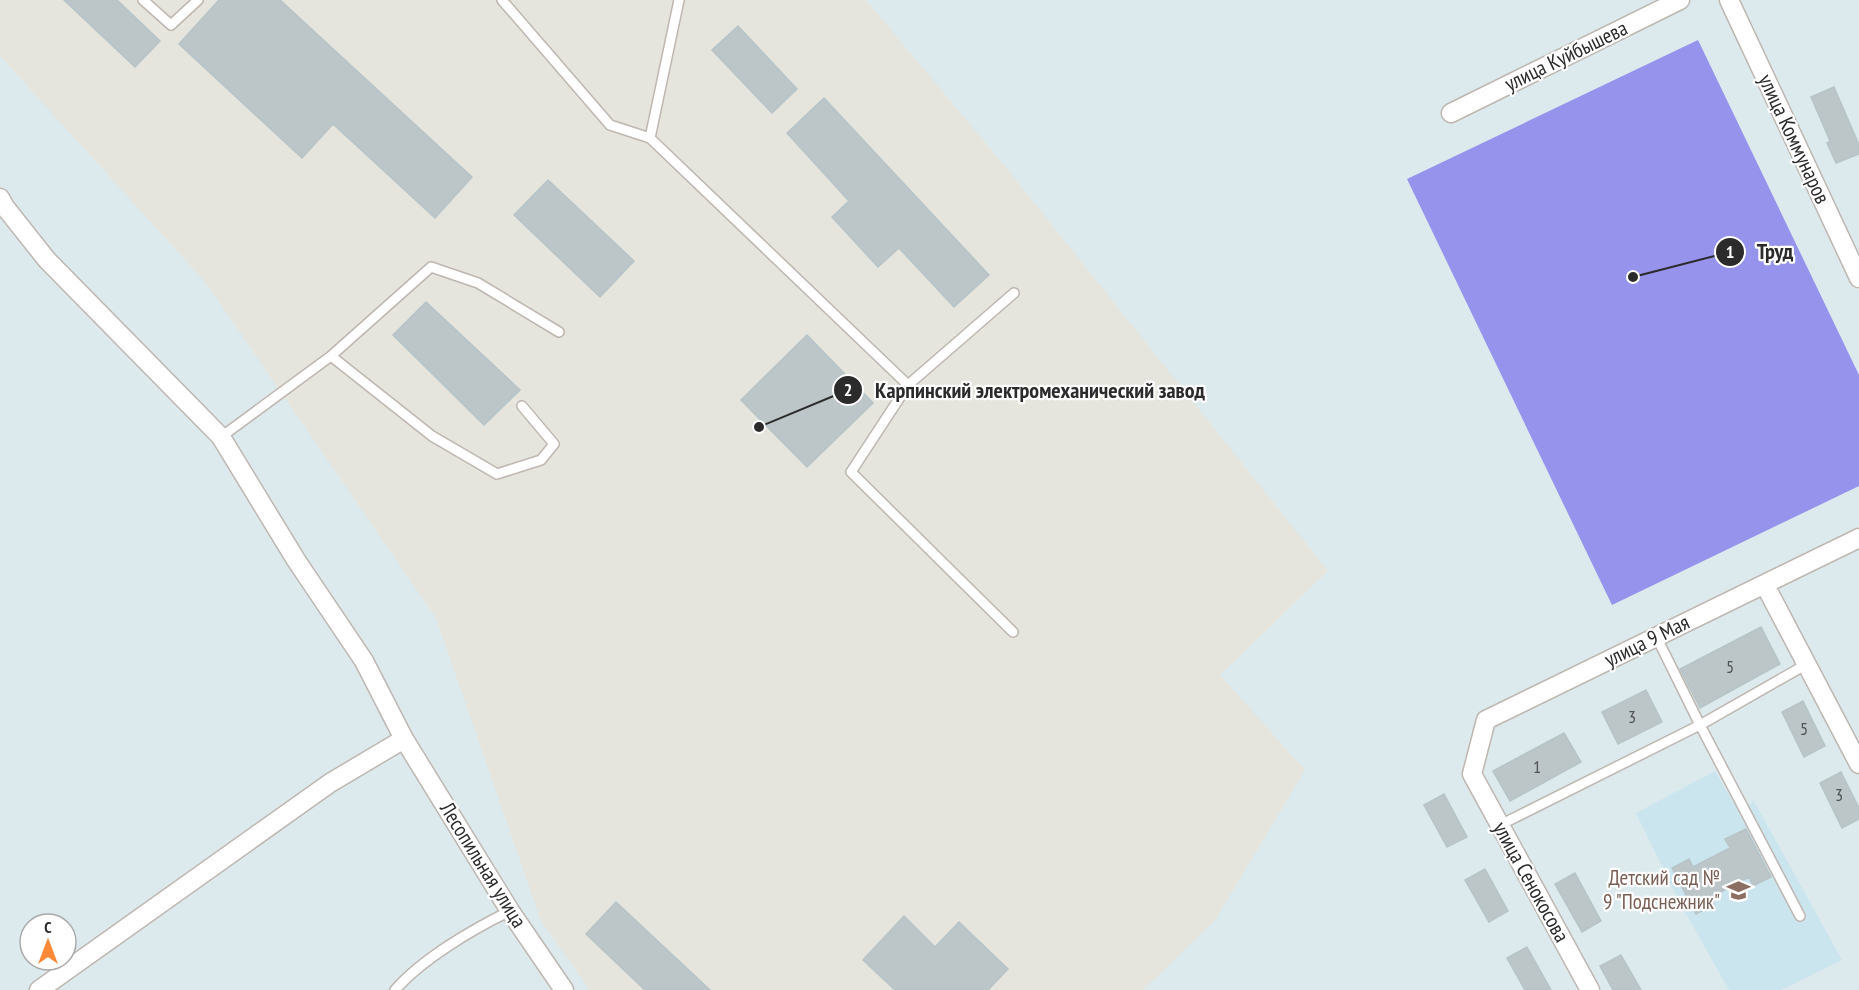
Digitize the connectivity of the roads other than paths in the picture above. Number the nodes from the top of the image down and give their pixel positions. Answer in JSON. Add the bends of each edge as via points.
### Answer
{"nodes":[{"id":1,"x":143,"y":0,"type":"edge"},
{"id":2,"x":198,"y":0,"type":"edge"},
{"id":3,"x":502,"y":0,"type":"edge"},
{"id":4,"x":679,"y":0,"type":"edge"},
{"id":5,"x":1680,"y":0,"type":"edge"},
{"id":6,"x":1729,"y":0,"type":"edge"},
{"id":7,"x":1451,"y":113,"type":"dead end"},
{"id":8,"x":650,"y":138,"type":"junction"},
{"id":9,"x":0,"y":198,"type":"edge"},
{"id":10,"x":1859,"y":278,"type":"edge"},
{"id":11,"x":1014,"y":293,"type":"dead end"},
{"id":12,"x":559,"y":332,"type":"dead end"},
{"id":13,"x":331,"y":356,"type":"junction"},
{"id":14,"x":908,"y":385,"type":"junction"},
{"id":15,"x":522,"y":406,"type":"dead end"},
{"id":16,"x":221,"y":437,"type":"junction"},
{"id":17,"x":1859,"y":538,"type":"edge"},
{"id":18,"x":1765,"y":585,"type":"junction"},
{"id":19,"x":1013,"y":633,"type":"dead end"},
{"id":20,"x":1656,"y":636,"type":"junction"},
{"id":21,"x":1806,"y":664,"type":"junction"},
{"id":22,"x":1700,"y":725,"type":"junction"},
{"id":23,"x":404,"y":739,"type":"junction"},
{"id":24,"x":1859,"y":764,"type":"edge"},
{"id":25,"x":1472,"y":774,"type":"joint"},
{"id":26,"x":1500,"y":825,"type":"junction"},
{"id":27,"x":510,"y":911,"type":"junction"},
{"id":28,"x":1800,"y":916,"type":"dead end"},
{"id":29,"x":39,"y":990,"type":"edge"},
{"id":30,"x":395,"y":990,"type":"edge"},
{"id":31,"x":564,"y":990,"type":"edge"},
{"id":32,"x":1590,"y":990,"type":"edge"}],
"edges":[{"from":1,"to":2,"type":"lane","via":[[171,25]]},
{"from":3,"to":8,"type":"lane","via":[[609,125]]},
{"from":4,"to":8,"type":"lane"},
{"from":5,"to":7,"type":"street","name":"улица Куйбышева"},
{"from":6,"to":10,"type":"street","name":"улица Коммунаров"},
{"from":8,"to":14,"type":"lane"},
{"from":9,"to":16,"type":"street","name":"Лесопильная улица","via":[[47,260]]},
{"from":11,"to":14,"type":"lane"},
{"from":12,"to":13,"type":"lane","via":[[478,283],[431,267]]},
{"from":13,"to":15,"type":"lane","via":[[432,436],[497,474],[541,460],[554,444]]},
{"from":13,"to":16,"type":"lane"},
{"from":14,"to":19,"type":"lane","via":[[851,472]]},
{"from":16,"to":23,"type":"street","name":"Лесопильная улица","via":[[364,661]]},
{"from":17,"to":18,"type":"street","name":"улица 9 Мая"},
{"from":18,"to":20,"type":"street","name":"улица 9 Мая"},
{"from":18,"to":21,"type":"street"},
{"from":20,"to":22,"type":"lane"},
{"from":20,"to":25,"type":"street","name":"улица 9 Мая","via":[[1486,720]]},
{"from":21,"to":22,"type":"lane"},
{"from":21,"to":24,"type":"street"},
{"from":22,"to":26,"type":"lane"},
{"from":22,"to":28,"type":"lane"},
{"from":23,"to":27,"type":"street","name":"Лесопильная улица"},
{"from":23,"to":29,"type":"street","via":[[330,783]]},
{"from":25,"to":26,"type":"street","name":"улица Сенокосова"},
{"from":26,"to":32,"type":"street","name":"улица Сенокосова"},
{"from":27,"to":30,"type":"lane","via":[[483,924],[409,974]]},
{"from":27,"to":31,"type":"street","name":"Лесопильная улица"}]}
